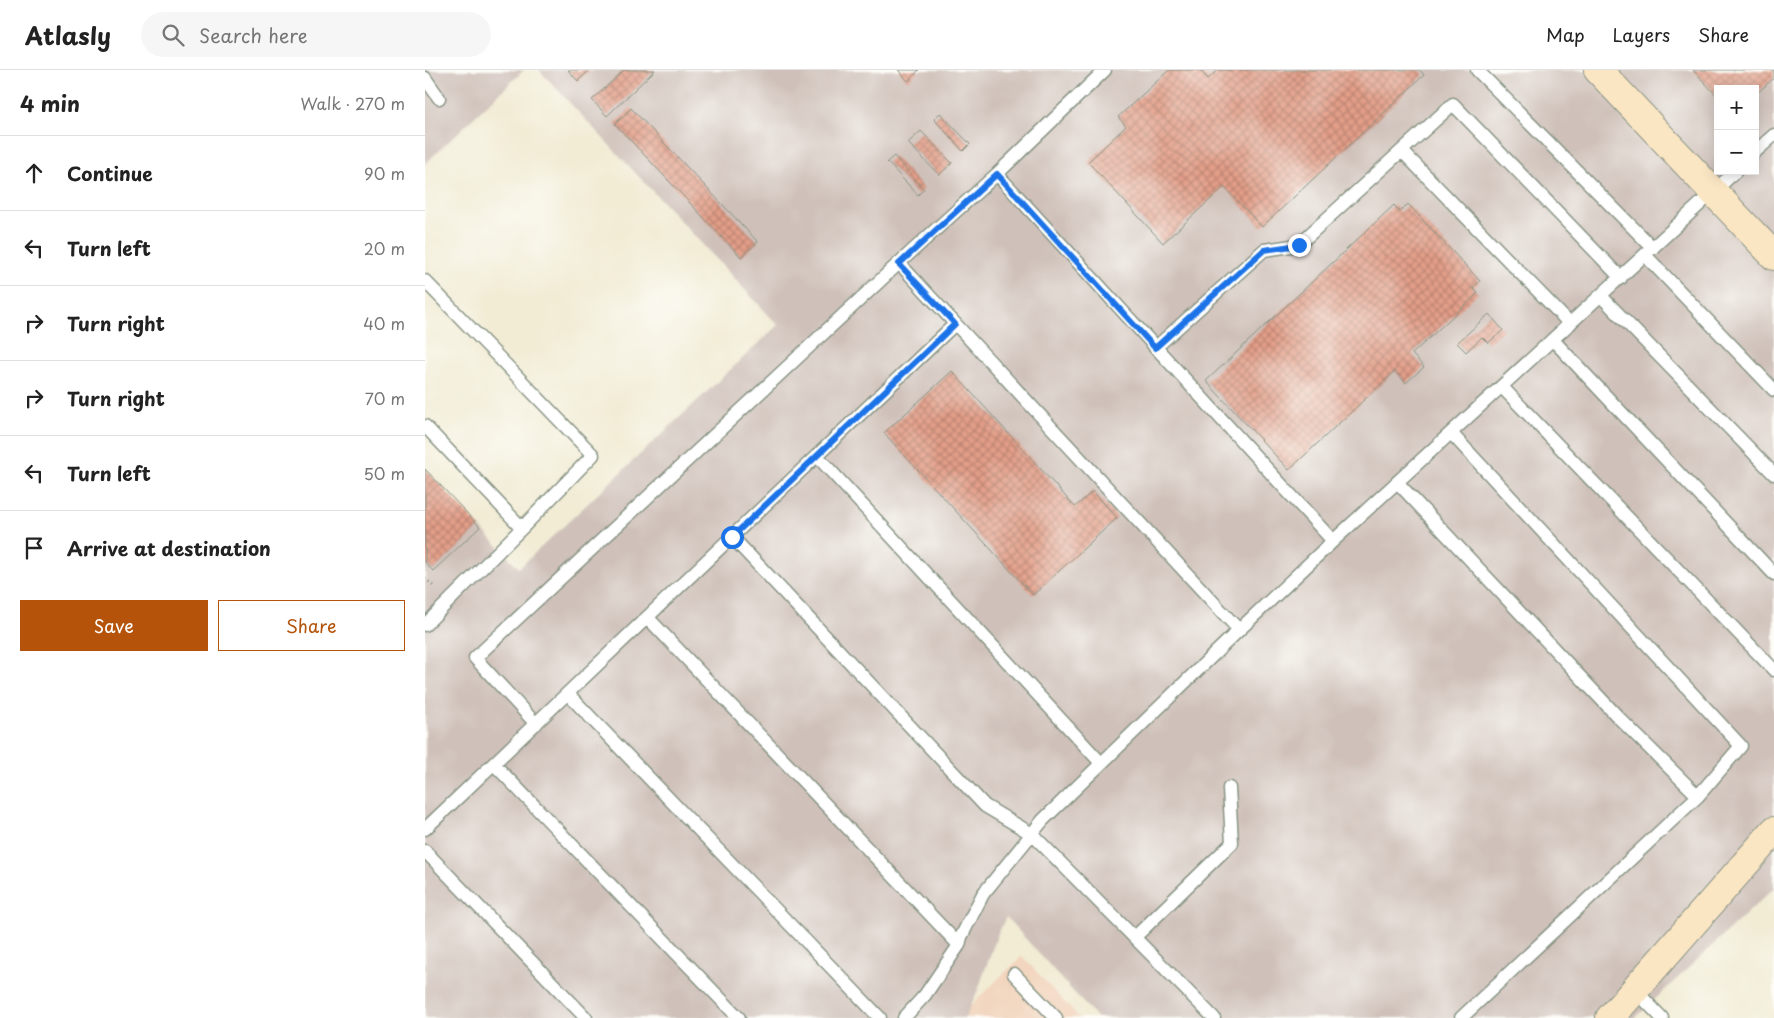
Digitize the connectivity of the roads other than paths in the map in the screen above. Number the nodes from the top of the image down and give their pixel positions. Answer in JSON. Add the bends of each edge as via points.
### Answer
{"nodes":[{"id":1,"x":1105,"y":70,"type":"edge"},
{"id":2,"x":1477,"y":70,"type":"edge"},
{"id":3,"x":1603,"y":72,"type":"edge"},
{"id":4,"x":425,"y":78,"type":"edge"},
{"id":5,"x":439,"y":98,"type":"dead end"},
{"id":6,"x":1774,"y":135,"type":"edge"},
{"id":7,"x":1759,"y":148,"type":"edge"},
{"id":8,"x":1401,"y":151,"type":"junction"},
{"id":9,"x":997,"y":174,"type":"junction"},
{"id":10,"x":1731,"y":175,"type":"edge"},
{"id":11,"x":1714,"y":192,"type":"junction"},
{"id":12,"x":1649,"y":252,"type":"junction"},
{"id":13,"x":1774,"y":256,"type":"edge"},
{"id":14,"x":899,"y":264,"type":"junction"},
{"id":15,"x":1621,"y":278,"type":"junction"},
{"id":16,"x":425,"y":281,"type":"edge"},
{"id":17,"x":1601,"y":296,"type":"junction"},
{"id":18,"x":955,"y":324,"type":"junction"},
{"id":19,"x":1570,"y":324,"type":"junction"},
{"id":20,"x":1553,"y":340,"type":"junction"},
{"id":21,"x":1155,"y":348,"type":"junction"},
{"id":22,"x":1502,"y":387,"type":"junction"},
{"id":23,"x":1774,"y":390,"type":"edge"},
{"id":24,"x":425,"y":426,"type":"edge"},
{"id":25,"x":1452,"y":434,"type":"junction"},
{"id":26,"x":817,"y":456,"type":"junction"},
{"id":27,"x":1774,"y":474,"type":"edge"},
{"id":28,"x":1398,"y":483,"type":"junction"},
{"id":29,"x":522,"y":528,"type":"junction"},
{"id":30,"x":732,"y":537,"type":"junction"},
{"id":31,"x":1333,"y":541,"type":"junction"},
{"id":32,"x":1774,"y":574,"type":"edge"},
{"id":33,"x":647,"y":618,"type":"junction"},
{"id":34,"x":425,"y":625,"type":"edge"},
{"id":35,"x":1239,"y":630,"type":"junction"},
{"id":36,"x":1774,"y":670,"type":"edge"},
{"id":37,"x":568,"y":694,"type":"junction"},
{"id":38,"x":536,"y":724,"type":"junction"},
{"id":39,"x":1101,"y":763,"type":"junction"},
{"id":40,"x":494,"y":764,"type":"junction"},
{"id":41,"x":1229,"y":788,"type":"dead end"},
{"id":42,"x":1698,"y":796,"type":"junction"},
{"id":43,"x":425,"y":829,"type":"edge"},
{"id":44,"x":1774,"y":831,"type":"edge"},
{"id":45,"x":1032,"y":834,"type":"junction"},
{"id":46,"x":425,"y":851,"type":"edge"},
{"id":47,"x":1135,"y":938,"type":"junction"},
{"id":48,"x":959,"y":945,"type":"junction"},
{"id":49,"x":1014,"y":974,"type":"dead end"},
{"id":50,"x":1635,"y":990,"type":"junction"},
{"id":51,"x":586,"y":1018,"type":"edge"},
{"id":52,"x":739,"y":1018,"type":"edge"},
{"id":53,"x":880,"y":1018,"type":"edge"},
{"id":54,"x":904,"y":1018,"type":"edge"},
{"id":55,"x":1056,"y":1018,"type":"edge"},
{"id":56,"x":1214,"y":1018,"type":"edge"},
{"id":57,"x":1461,"y":1018,"type":"edge"},
{"id":58,"x":1610,"y":1018,"type":"edge"},
{"id":59,"x":1661,"y":1018,"type":"edge"}],
"edges":[{"from":1,"to":9,"type":"lane"},
{"from":2,"to":12,"type":"lane"},
{"from":3,"to":11,"type":"main road"},
{"from":4,"to":5,"type":"lane"},
{"from":6,"to":7,"type":"lane"},
{"from":8,"to":15,"type":"lane","via":[[1453,104]]},
{"from":8,"to":19,"type":"lane"},
{"from":8,"to":21,"type":"lane","via":[[1299,245],[1264,250]]},
{"from":9,"to":14,"type":"lane"},
{"from":9,"to":21,"type":"lane"},
{"from":10,"to":11,"type":"lane"},
{"from":11,"to":12,"type":"lane"},
{"from":11,"to":13,"type":"main road"},
{"from":12,"to":15,"type":"lane"},
{"from":12,"to":23,"type":"lane"},
{"from":14,"to":18,"type":"lane"},
{"from":14,"to":38,"type":"lane","via":[[475,658]]},
{"from":15,"to":17,"type":"lane"},
{"from":16,"to":29,"type":"lane","via":[[593,454]]},
{"from":17,"to":19,"type":"lane"},
{"from":17,"to":27,"type":"lane"},
{"from":18,"to":26,"type":"lane"},
{"from":18,"to":35,"type":"lane"},
{"from":19,"to":20,"type":"lane"},
{"from":20,"to":22,"type":"lane"},
{"from":20,"to":32,"type":"lane"},
{"from":21,"to":31,"type":"lane"},
{"from":22,"to":25,"type":"lane"},
{"from":22,"to":36,"type":"lane"},
{"from":24,"to":29,"type":"lane"},
{"from":25,"to":28,"type":"lane"},
{"from":25,"to":42,"type":"lane","via":[[1741,746]]},
{"from":26,"to":30,"type":"lane"},
{"from":26,"to":39,"type":"lane"},
{"from":28,"to":31,"type":"lane"},
{"from":28,"to":42,"type":"lane","via":[[1618,717]]},
{"from":29,"to":34,"type":"lane"},
{"from":30,"to":33,"type":"lane"},
{"from":30,"to":45,"type":"lane","via":[[985,806]]},
{"from":31,"to":35,"type":"lane"},
{"from":33,"to":37,"type":"lane"},
{"from":33,"to":48,"type":"lane"},
{"from":35,"to":39,"type":"lane"},
{"from":37,"to":38,"type":"lane"},
{"from":37,"to":53,"type":"lane"},
{"from":38,"to":40,"type":"lane"},
{"from":39,"to":45,"type":"lane"},
{"from":40,"to":43,"type":"lane"},
{"from":40,"to":52,"type":"lane"},
{"from":41,"to":47,"type":"lane","via":[[1232,843]]},
{"from":42,"to":57,"type":"lane"},
{"from":44,"to":50,"type":"main road"},
{"from":45,"to":47,"type":"lane"},
{"from":45,"to":48,"type":"lane","via":[[983,894]]},
{"from":46,"to":51,"type":"lane"},
{"from":47,"to":56,"type":"lane"},
{"from":48,"to":54,"type":"lane"},
{"from":49,"to":55,"type":"lane"},
{"from":50,"to":58,"type":"main road"},
{"from":50,"to":59,"type":"lane"}]}
